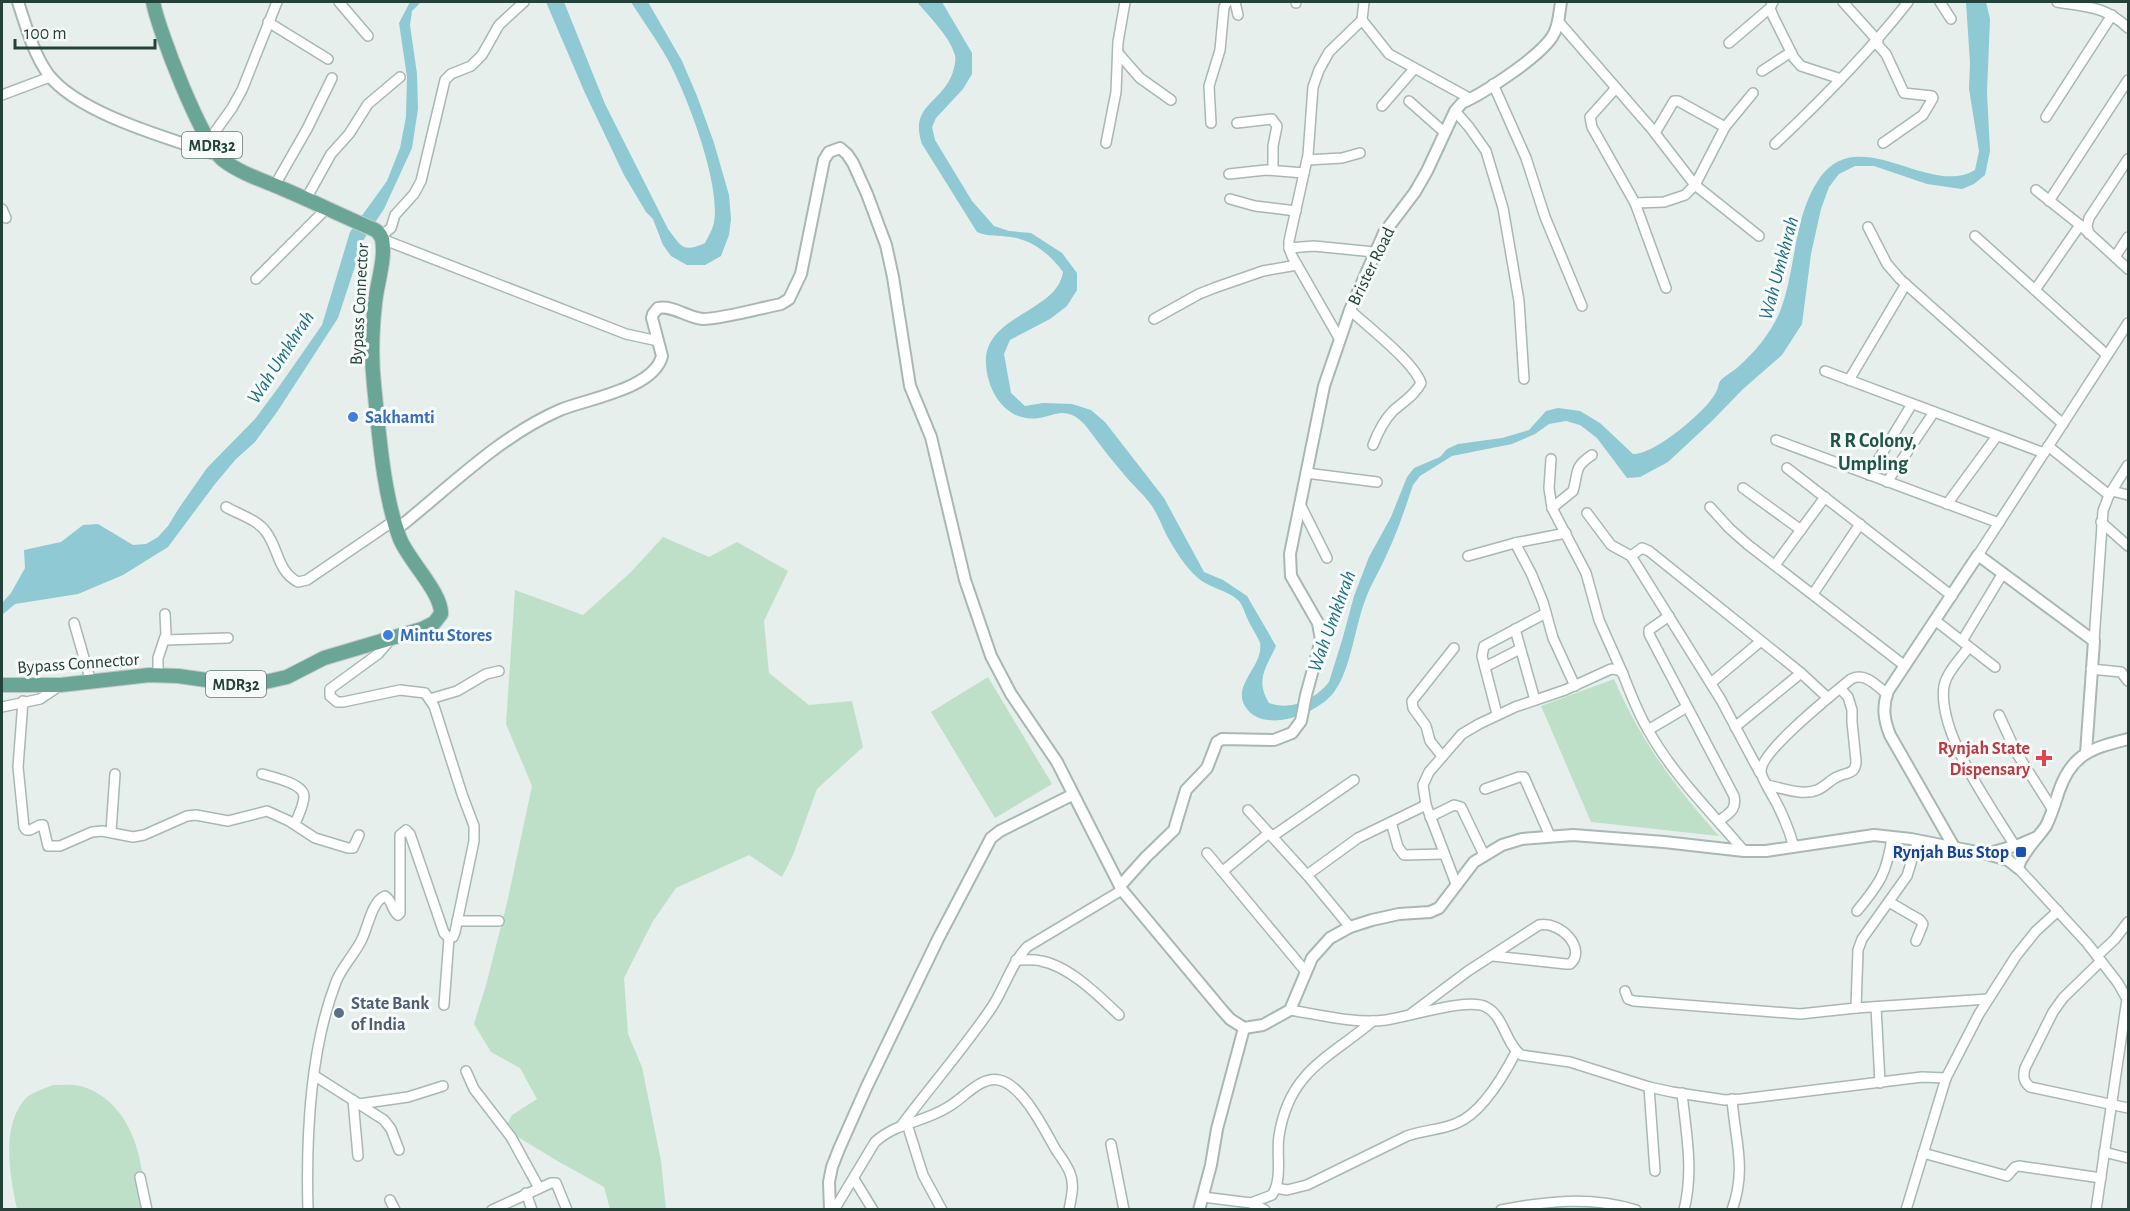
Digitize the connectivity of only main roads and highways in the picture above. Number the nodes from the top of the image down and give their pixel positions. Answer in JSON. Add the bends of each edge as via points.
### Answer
{"nodes":[{"id":1,"x":153,"y":2,"type":"edge"},
{"id":2,"x":2,"y":685,"type":"edge"}],
"edges":[{"from":1,"to":2,"type":"main road","name":"Bypass Connector","number":"MDR32","via":[[161,33],[218,155],[378,234],[381,259],[372,347],[381,450],[396,524],[406,552],[436,595],[441,614],[422,629],[324,658],[287,677],[265,682],[235,684],[158,675],[61,686]]}]}
